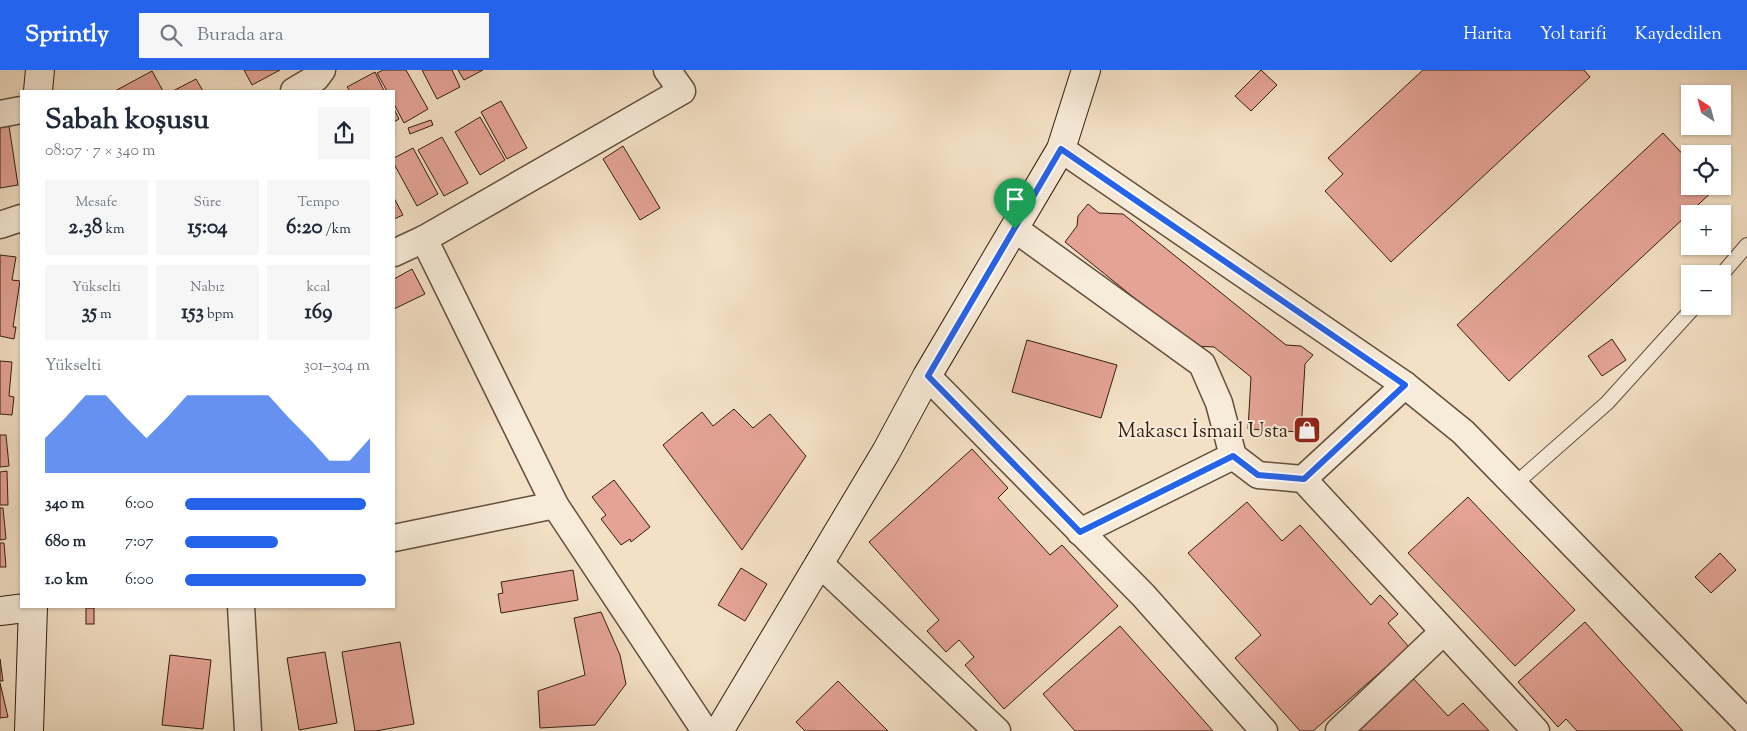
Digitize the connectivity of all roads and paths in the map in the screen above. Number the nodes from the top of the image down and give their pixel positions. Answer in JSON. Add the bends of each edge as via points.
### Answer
{"nodes":[{"id":1,"x":40,"y":70,"type":"edge"},
{"id":2,"x":322,"y":70,"type":"edge"},
{"id":3,"x":667,"y":70,"type":"edge"},
{"id":4,"x":1086,"y":70,"type":"edge"},
{"id":5,"x":38,"y":90,"type":"edge"},
{"id":6,"x":296,"y":90,"type":"edge"},
{"id":7,"x":20,"y":110,"type":"edge"},
{"id":8,"x":0,"y":114,"type":"edge"},
{"id":9,"x":1061,"y":149,"type":"junction"},
{"id":10,"x":20,"y":218,"type":"edge"},
{"id":11,"x":0,"y":225,"type":"edge"},
{"id":12,"x":1015,"y":229,"type":"junction"},
{"id":13,"x":424,"y":239,"type":"junction"},
{"id":14,"x":1747,"y":245,"type":"edge"},
{"id":15,"x":395,"y":253,"type":"edge"},
{"id":16,"x":1730,"y":265,"type":"edge"},
{"id":17,"x":1687,"y":315,"type":"edge"},
{"id":18,"x":928,"y":376,"type":"junction"},
{"id":19,"x":1405,"y":385,"type":"junction"},
{"id":20,"x":1233,"y":456,"type":"junction"},
{"id":21,"x":1304,"y":479,"type":"junction"},
{"id":22,"x":1515,"y":484,"type":"junction"},
{"id":23,"x":556,"y":505,"type":"junction"},
{"id":24,"x":1080,"y":532,"type":"junction"},
{"id":25,"x":395,"y":538,"type":"edge"},
{"id":26,"x":819,"y":563,"type":"junction"},
{"id":27,"x":26,"y":608,"type":"edge"},
{"id":28,"x":35,"y":608,"type":"edge"},
{"id":29,"x":241,"y":608,"type":"edge"},
{"id":30,"x":0,"y":611,"type":"edge"},
{"id":31,"x":1443,"y":632,"type":"junction"},
{"id":32,"x":1747,"y":723,"type":"edge"},
{"id":33,"x":991,"y":729,"type":"edge"},
{"id":34,"x":29,"y":731,"type":"edge"},
{"id":35,"x":248,"y":731,"type":"edge"},
{"id":36,"x":705,"y":731,"type":"edge"},
{"id":37,"x":719,"y":731,"type":"edge"},
{"id":38,"x":1264,"y":731,"type":"edge"},
{"id":39,"x":1339,"y":731,"type":"edge"},
{"id":40,"x":1536,"y":731,"type":"edge"}],
"edges":[{"from":1,"to":5,"type":"street"},
{"from":2,"to":6,"type":"street","via":[[316,78]]},
{"from":3,"to":13,"type":"street","via":[[682,91]]},
{"from":4,"to":9,"type":"street"},
{"from":7,"to":8,"type":"street"},
{"from":9,"to":12,"type":"street"},
{"from":9,"to":19,"type":"street"},
{"from":10,"to":11,"type":"street"},
{"from":12,"to":18,"type":"street"},
{"from":12,"to":20,"type":"street","via":[[1202,364],[1218,403]]},
{"from":13,"to":15,"type":"street"},
{"from":13,"to":23,"type":"street"},
{"from":14,"to":16,"type":"lane"},
{"from":17,"to":22,"type":"lane","via":[[1607,403]]},
{"from":18,"to":24,"type":"street"},
{"from":18,"to":26,"type":"street"},
{"from":19,"to":21,"type":"street"},
{"from":19,"to":22,"type":"street","via":[[1463,432]]},
{"from":20,"to":21,"type":"street","via":[[1258,475]]},
{"from":20,"to":24,"type":"street"},
{"from":21,"to":31,"type":"street"},
{"from":22,"to":32,"type":"street"},
{"from":23,"to":25,"type":"street"},
{"from":23,"to":36,"type":"street"},
{"from":24,"to":38,"type":"street","via":[[1143,594]]},
{"from":26,"to":33,"type":"street"},
{"from":26,"to":37,"type":"street"},
{"from":27,"to":30,"type":"street"},
{"from":28,"to":34,"type":"street"},
{"from":29,"to":35,"type":"street"},
{"from":31,"to":39,"type":"street"},
{"from":31,"to":40,"type":"street"}]}
